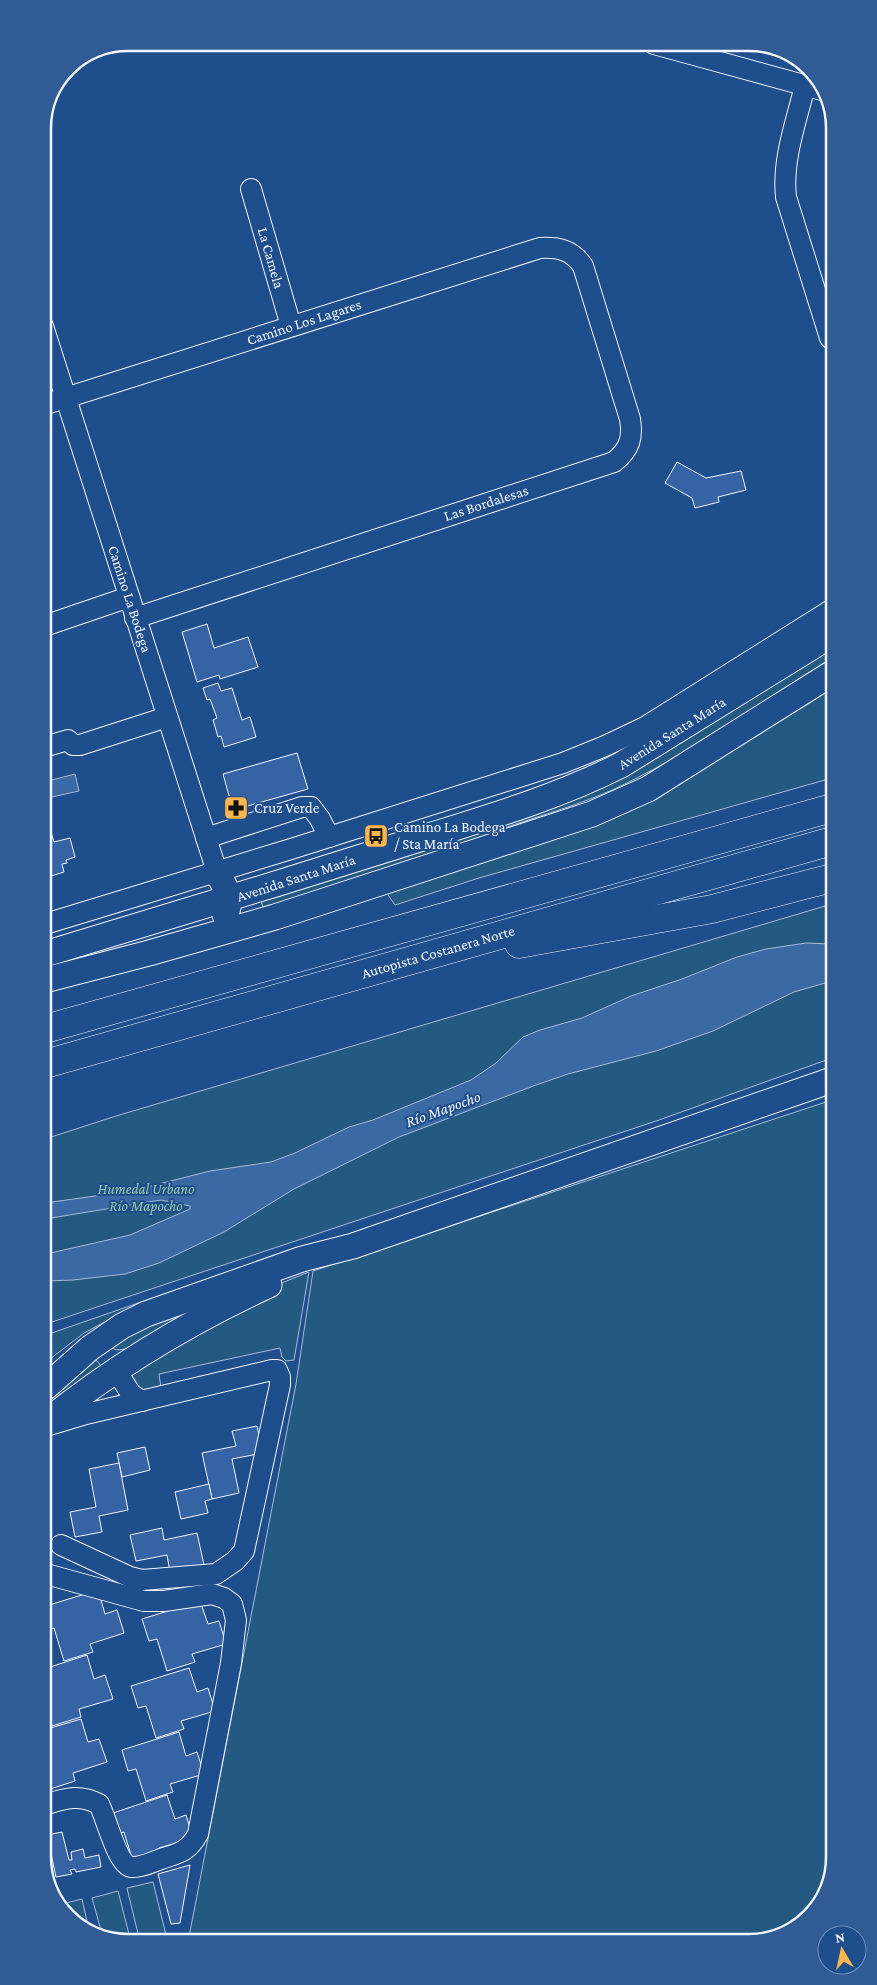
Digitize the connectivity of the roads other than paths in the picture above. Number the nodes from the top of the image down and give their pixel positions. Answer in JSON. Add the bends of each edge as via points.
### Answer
{"nodes":[{"id":1,"x":679,"y":51,"type":"edge"},
{"id":2,"x":814,"y":88,"type":"edge"},
{"id":3,"x":251,"y":189,"type":"dead end"},
{"id":4,"x":565,"y":249,"type":"joint"},
{"id":5,"x":826,"y":325,"type":"edge"},
{"id":6,"x":291,"y":326,"type":"junction"},
{"id":7,"x":51,"y":351,"type":"edge"},
{"id":8,"x":66,"y":398,"type":"junction"},
{"id":9,"x":51,"y":403,"type":"edge"},
{"id":10,"x":129,"y":597,"type":"junction"},
{"id":11,"x":826,"y":613,"type":"edge"},
{"id":12,"x":135,"y":618,"type":"junction"},
{"id":13,"x":51,"y":624,"type":"edge"},
{"id":14,"x":826,"y":638,"type":"edge"},
{"id":15,"x":826,"y":677,"type":"edge"},
{"id":16,"x":168,"y":717,"type":"junction"},
{"id":17,"x":51,"y":745,"type":"edge"},
{"id":18,"x":826,"y":796,"type":"edge"},
{"id":19,"x":826,"y":810,"type":"edge"},
{"id":20,"x":329,"y":837,"type":"junction"},
{"id":21,"x":206,"y":838,"type":"junction"},
{"id":22,"x":826,"y":842,"type":"edge"},
{"id":23,"x":674,"y":853,"type":"junction"},
{"id":24,"x":217,"y":872,"type":"junction"},
{"id":25,"x":826,"y":880,"type":"edge"},
{"id":26,"x":229,"y":900,"type":"junction"},
{"id":27,"x":187,"y":912,"type":"junction"},
{"id":28,"x":51,"y":922,"type":"edge"},
{"id":29,"x":189,"y":942,"type":"junction"},
{"id":30,"x":51,"y":952,"type":"edge"},
{"id":31,"x":435,"y":952,"type":"junction"},
{"id":32,"x":51,"y":978,"type":"edge"},
{"id":33,"x":51,"y":1027,"type":"edge"},
{"id":34,"x":51,"y":1062,"type":"edge"},
{"id":35,"x":826,"y":1082,"type":"edge"},
{"id":36,"x":353,"y":1246,"type":"junction"},
{"id":37,"x":90,"y":1348,"type":"junction"},
{"id":38,"x":116,"y":1370,"type":"junction"},
{"id":39,"x":51,"y":1383,"type":"edge"},
{"id":40,"x":142,"y":1401,"type":"junction"},
{"id":41,"x":51,"y":1418,"type":"edge"},
{"id":42,"x":51,"y":1425,"type":"edge"},
{"id":43,"x":61,"y":1545,"type":"dead end"},
{"id":44,"x":51,"y":1575,"type":"edge"},
{"id":45,"x":51,"y":1803,"type":"edge"}],
"edges":[{"from":1,"to":2,"type":"street"},
{"from":2,"to":5,"type":"street","via":[[786,167],[784,182]]},
{"from":3,"to":6,"type":"street","name":"La Camela"},
{"from":4,"to":6,"type":"street","name":"Camino Los Lagares","via":[[540,248]]},
{"from":4,"to":12,"type":"street","name":"Las Bordalesas","via":[[583,266],[630,419],[632,432],[624,454],[614,462]]},
{"from":6,"to":8,"type":"street","name":"Camino Los Lagares"},
{"from":7,"to":8,"type":"street","name":"Camino La Bodega"},
{"from":8,"to":9,"type":"street","name":"Camino Los Lagares"},
{"from":8,"to":10,"type":"street","name":"Camino La Bodega"},
{"from":10,"to":12,"type":"street","name":"Camino La Bodega"},
{"from":10,"to":13,"type":"street"},
{"from":11,"to":20,"type":"street","name":"Avenida Santa María","via":[[645,727],[605,746],[563,763]]},
{"from":12,"to":16,"type":"street","name":"Camino La Bodega"},
{"from":14,"to":26,"type":"main road","name":"Avenida Santa María","via":[[621,765],[588,782]]},
{"from":15,"to":29,"type":"main road","name":"Avenida Santa María","via":[[620,803],[555,827]]},
{"from":16,"to":17,"type":"street","via":[[80,745],[73,745],[68,740]]},
{"from":16,"to":21,"type":"street","name":"Camino La Bodega"},
{"from":18,"to":23,"type":"highway"},
{"from":19,"to":23,"type":"highway","name":"Autopista Costanera Norte"},
{"from":20,"to":21,"type":"street","via":[[312,808],[302,807]]},
{"from":20,"to":24,"type":"street","name":"Avenida Santa María"},
{"from":21,"to":24,"type":"street","name":"Camino La Bodega"},
{"from":22,"to":31,"type":"highway","name":"Autopista Costanera Norte"},
{"from":23,"to":33,"type":"highway","name":"Autopista Costanera Norte"},
{"from":24,"to":26,"type":"main road"},
{"from":24,"to":27,"type":"main road","via":[[205,894]]},
{"from":24,"to":28,"type":"street","name":"Avenida Santa María"},
{"from":25,"to":31,"type":"highway","via":[[712,909],[632,925],[508,945]]},
{"from":26,"to":27,"type":"main road","name":"Avenida Santa María"},
{"from":26,"to":29,"type":"main road","via":[[223,918]]},
{"from":27,"to":30,"type":"main road","name":"Avenida Santa María"},
{"from":29,"to":32,"type":"main road","name":"Avenida Santa María"},
{"from":31,"to":34,"type":"highway","name":"Autopista Costanera Norte"},
{"from":35,"to":36,"type":"main road"},
{"from":36,"to":37,"type":"main road","via":[[302,1259],[166,1306],[128,1323]]},
{"from":36,"to":38,"type":"main road","via":[[221,1308]]},
{"from":37,"to":38,"type":"main road","via":[[105,1357]]},
{"from":37,"to":39,"type":"main road"},
{"from":38,"to":40,"type":"street","via":[[132,1394]]},
{"from":38,"to":41,"type":"main road"},
{"from":40,"to":42,"type":"street"},
{"from":40,"to":43,"type":"street","via":[[277,1370],[280,1385],[244,1551],[222,1571],[209,1576],[142,1580]]},
{"from":44,"to":45,"type":"street","via":[[144,1602],[212,1594],[232,1604],[236,1620],[231,1663],[198,1834],[192,1844],[184,1851],[130,1867],[118,1856],[99,1804],[81,1797]]}]}
